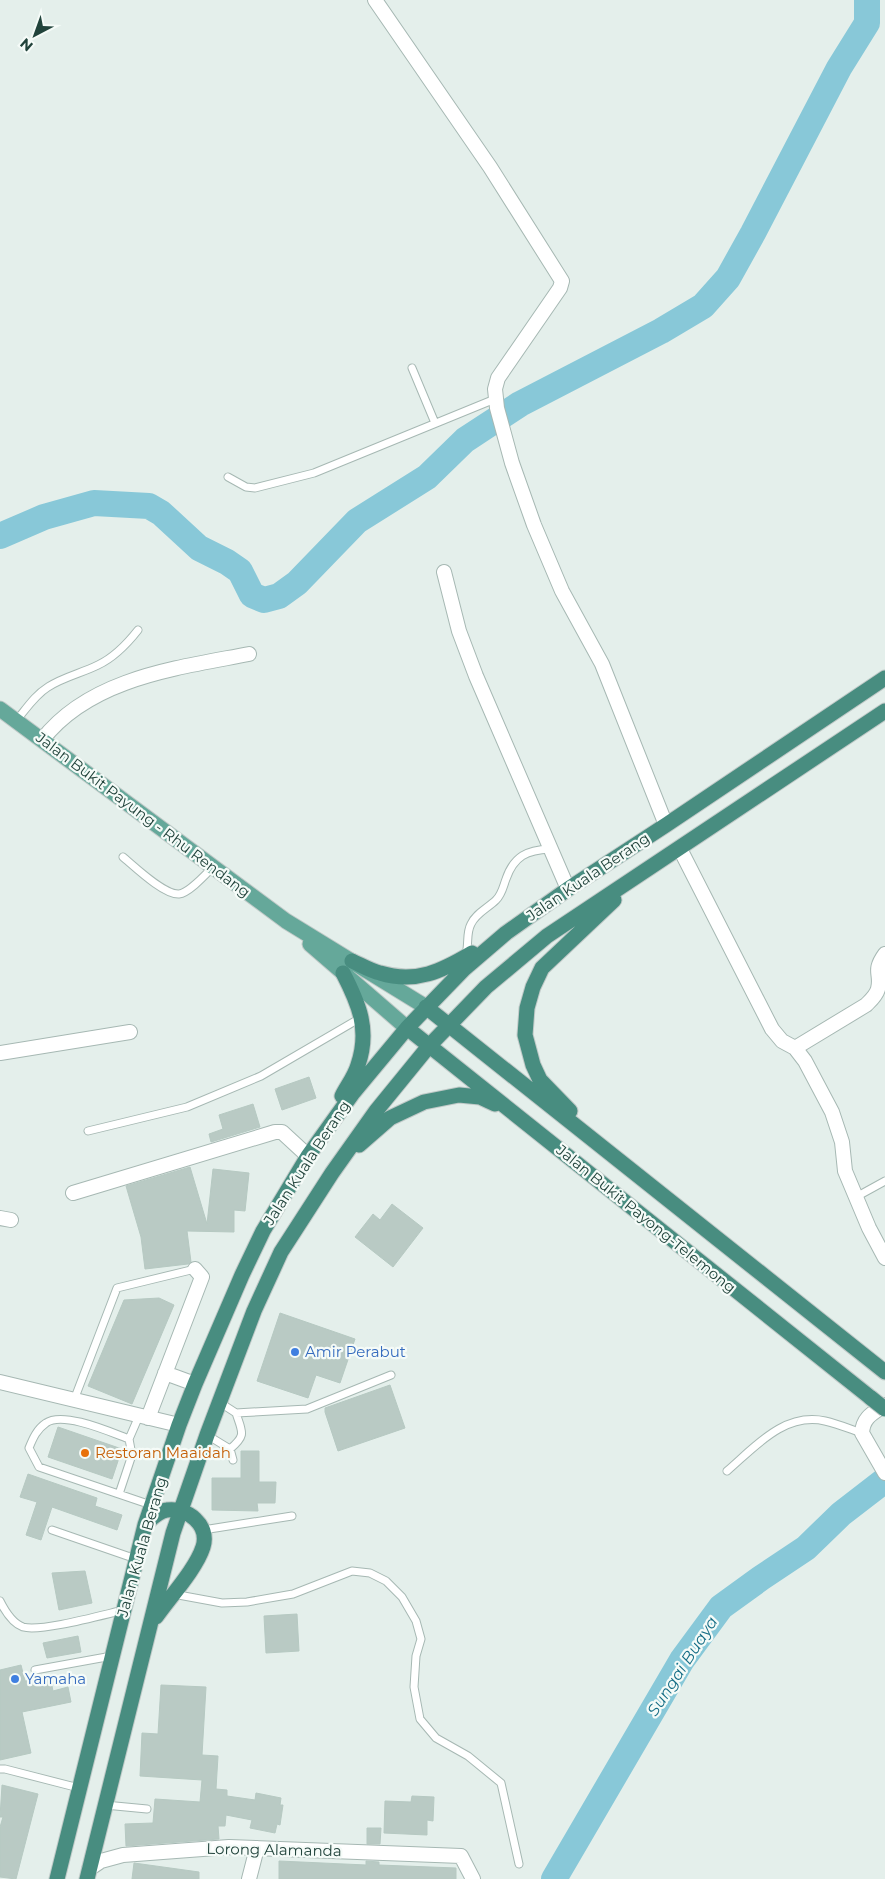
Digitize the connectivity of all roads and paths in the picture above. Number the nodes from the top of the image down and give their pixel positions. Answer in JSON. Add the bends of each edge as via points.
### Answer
{"nodes":[{"id":1,"x":376,"y":0,"type":"edge"},
{"id":2,"x":412,"y":368,"type":"dead end"},
{"id":3,"x":496,"y":403,"type":"junction"},
{"id":4,"x":435,"y":423,"type":"junction"},
{"id":5,"x":228,"y":477,"type":"dead end"},
{"id":6,"x":444,"y":572,"type":"dead end"},
{"id":7,"x":138,"y":630,"type":"dead end"},
{"id":8,"x":249,"y":654,"type":"dead end"},
{"id":9,"x":885,"y":678,"type":"edge"},
{"id":10,"x":0,"y":709,"type":"edge"},
{"id":11,"x":885,"y":711,"type":"edge"},
{"id":12,"x":16,"y":721,"type":"junction"},
{"id":13,"x":42,"y":740,"type":"junction"},
{"id":14,"x":666,"y":825,"type":"junction"},
{"id":15,"x":550,"y":849,"type":"junction"},
{"id":16,"x":680,"y":849,"type":"junction"},
{"id":17,"x":123,"y":857,"type":"dead end"},
{"id":18,"x":650,"y":867,"type":"junction"},
{"id":19,"x":213,"y":868,"type":"junction"},
{"id":20,"x":568,"y":889,"type":"junction"},
{"id":21,"x":506,"y":933,"type":"junction"},
{"id":22,"x":885,"y":954,"type":"edge"},
{"id":23,"x":466,"y":957,"type":"junction"},
{"id":24,"x":347,"y":967,"type":"junction"},
{"id":25,"x":426,"y":1007,"type":"junction"},
{"id":26,"x":362,"y":1017,"type":"junction"},
{"id":27,"x":448,"y":1025,"type":"junction"},
{"id":28,"x":407,"y":1028,"type":"junction"},
{"id":29,"x":130,"y":1032,"type":"dead end"},
{"id":30,"x":430,"y":1046,"type":"junction"},
{"id":31,"x":795,"y":1048,"type":"junction"},
{"id":32,"x":0,"y":1053,"type":"edge"},
{"id":33,"x":512,"y":1112,"type":"junction"},
{"id":34,"x":88,"y":1131,"type":"dead end"},
{"id":35,"x":308,"y":1156,"type":"junction"},
{"id":36,"x":332,"y":1173,"type":"junction"},
{"id":37,"x":885,"y":1181,"type":"edge"},
{"id":38,"x":658,"y":1192,"type":"junction"},
{"id":39,"x":73,"y":1193,"type":"dead end"},
{"id":40,"x":856,"y":1197,"type":"junction"},
{"id":41,"x":885,"y":1258,"type":"edge"},
{"id":42,"x":195,"y":1269,"type":"joint"},
{"id":43,"x":885,"y":1372,"type":"edge"},
{"id":44,"x":165,"y":1373,"type":"junction"},
{"id":45,"x":391,"y":1376,"type":"dead end"},
{"id":46,"x":0,"y":1382,"type":"edge"},
{"id":47,"x":195,"y":1384,"type":"junction"},
{"id":48,"x":74,"y":1400,"type":"junction"},
{"id":49,"x":219,"y":1402,"type":"junction"},
{"id":50,"x":885,"y":1405,"type":"edge"},
{"id":51,"x":885,"y":1409,"type":"edge"},
{"id":52,"x":236,"y":1413,"type":"junction"},
{"id":53,"x":144,"y":1417,"type":"junction"},
{"id":54,"x":179,"y":1425,"type":"junction"},
{"id":55,"x":862,"y":1433,"type":"junction"},
{"id":56,"x":207,"y":1435,"type":"junction"},
{"id":57,"x":129,"y":1438,"type":"junction"},
{"id":58,"x":230,"y":1449,"type":"junction"},
{"id":59,"x":233,"y":1460,"type":"dead end"},
{"id":60,"x":727,"y":1471,"type":"dead end"},
{"id":61,"x":885,"y":1473,"type":"edge"},
{"id":62,"x":119,"y":1494,"type":"junction"},
{"id":63,"x":152,"y":1505,"type":"junction"},
{"id":64,"x":181,"y":1510,"type":"junction"},
{"id":65,"x":292,"y":1516,"type":"dead end"},
{"id":66,"x":145,"y":1525,"type":"junction"},
{"id":67,"x":52,"y":1530,"type":"dead end"},
{"id":68,"x":203,"y":1530,"type":"junction"},
{"id":69,"x":137,"y":1559,"type":"junction"},
{"id":70,"x":172,"y":1594,"type":"junction"},
{"id":71,"x":0,"y":1601,"type":"edge"},
{"id":72,"x":124,"y":1610,"type":"junction"},
{"id":73,"x":151,"y":1623,"type":"junction"},
{"id":74,"x":112,"y":1656,"type":"junction"},
{"id":75,"x":35,"y":1670,"type":"dead end"},
{"id":76,"x":0,"y":1769,"type":"edge"},
{"id":77,"x":80,"y":1788,"type":"junction"},
{"id":78,"x":105,"y":1805,"type":"junction"},
{"id":79,"x":147,"y":1809,"type":"dead end"},
{"id":80,"x":256,"y":1848,"type":"junction"},
{"id":81,"x":519,"y":1864,"type":"dead end"},
{"id":82,"x":88,"y":1874,"type":"edge"},
{"id":83,"x":57,"y":1879,"type":"edge"},
{"id":84,"x":249,"y":1879,"type":"edge"},
{"id":85,"x":473,"y":1879,"type":"edge"}],
"edges":[{"from":1,"to":3,"type":"street","via":[[562,281],[498,378]]},
{"from":2,"to":4,"type":"lane"},
{"from":3,"to":4,"type":"lane"},
{"from":3,"to":14,"type":"street","via":[[534,526],[562,591],[602,664]]},
{"from":4,"to":5,"type":"lane","via":[[314,473],[255,488]]},
{"from":6,"to":15,"type":"street","via":[[459,631],[476,676]]},
{"from":7,"to":12,"type":"lane","via":[[113,657],[48,687],[32,700]]},
{"from":8,"to":13,"type":"street","via":[[167,670],[109,690],[67,713]]},
{"from":9,"to":14,"type":"highway","name":"Jalan Kuala Berang"},
{"from":10,"to":12,"type":"main road","name":"Jalan Bukit Payung - Rhu Rendang"},
{"from":11,"to":16,"type":"highway","name":"Jalan Kuala Berang"},
{"from":12,"to":13,"type":"main road","name":"Jalan Bukit Payung - Rhu Rendang"},
{"from":13,"to":19,"type":"main road","name":"Jalan Bukit Payung - Rhu Rendang"},
{"from":14,"to":20,"type":"highway","name":"Jalan Kuala Berang"},
{"from":15,"to":20,"type":"street"},
{"from":15,"to":23,"type":"lane","via":[[529,851],[521,856],[508,873],[502,893],[470,924]]},
{"from":16,"to":18,"type":"highway","name":"Jalan Kuala Berang"},
{"from":16,"to":31,"type":"street","via":[[772,1030]]},
{"from":17,"to":19,"type":"lane","via":[[168,891],[179,894]]},
{"from":18,"to":27,"type":"highway","name":"Jalan Kuala Berang","via":[[547,936],[486,987]]},
{"from":18,"to":38,"type":"highway","via":[[542,968],[527,1008],[525,1035],[540,1080]]},
{"from":19,"to":24,"type":"main road","name":"Jalan Bukit Payung - Rhu Rendang"},
{"from":20,"to":21,"type":"highway","name":"Jalan Kuala Berang"},
{"from":21,"to":23,"type":"highway"},
{"from":21,"to":25,"type":"highway","name":"Jalan Kuala Berang"},
{"from":22,"to":31,"type":"street","via":[[877,967],[879,988],[875,996]]},
{"from":23,"to":24,"type":"highway","via":[[444,970],[422,976],[399,977]]},
{"from":24,"to":25,"type":"main road"},
{"from":24,"to":26,"type":"highway"},
{"from":24,"to":28,"type":"main road"},
{"from":25,"to":27,"type":"highway","name":"Jalan Bukit Payong-Telemong"},
{"from":25,"to":28,"type":"highway","name":"Jalan Kuala Berang"},
{"from":26,"to":34,"type":"lane","via":[[260,1076],[187,1107]]},
{"from":26,"to":35,"type":"highway","via":[[364,1041],[358,1066]]},
{"from":27,"to":30,"type":"highway","name":"Jalan Kuala Berang"},
{"from":27,"to":38,"type":"highway","name":"Jalan Bukit Payong-Telemong"},
{"from":28,"to":30,"type":"highway","name":"Jalan Bukit Payong-Telemong"},
{"from":28,"to":35,"type":"highway","name":"Jalan Kuala Berang","via":[[353,1093]]},
{"from":29,"to":32,"type":"street"},
{"from":30,"to":33,"type":"highway","name":"Jalan Bukit Payong-Telemong"},
{"from":30,"to":36,"type":"highway","name":"Jalan Kuala Berang","via":[[376,1111]]},
{"from":31,"to":40,"type":"street","via":[[806,1061],[832,1112],[842,1142],[845,1171]]},
{"from":33,"to":36,"type":"highway","via":[[480,1098],[459,1095],[424,1102],[390,1118]]},
{"from":33,"to":51,"type":"highway","name":"Jalan Bukit Payong-Telemong","bridge":true},
{"from":35,"to":39,"type":"street","via":[[282,1132],[274,1132]]},
{"from":35,"to":47,"type":"highway","name":"Jalan Kuala Berang","via":[[263,1231]]},
{"from":36,"to":49,"type":"highway","name":"Jalan Kuala Berang","via":[[281,1252]]},
{"from":37,"to":40,"type":"lane"},
{"from":38,"to":43,"type":"highway","name":"Jalan Bukit Payong-Telemong"},
{"from":40,"to":41,"type":"street"},
{"from":42,"to":44,"type":"street","via":[[202,1277]]},
{"from":42,"to":48,"type":"lane","via":[[117,1288]]},
{"from":44,"to":47,"type":"street"},
{"from":44,"to":53,"type":"street"},
{"from":45,"to":52,"type":"lane","via":[[307,1409]]},
{"from":46,"to":48,"type":"street"},
{"from":47,"to":54,"type":"highway","name":"Jalan Kuala Berang"},
{"from":48,"to":53,"type":"street"},
{"from":49,"to":52,"type":"lane"},
{"from":49,"to":56,"type":"highway","name":"Jalan Kuala Berang"},
{"from":50,"to":55,"type":"street","via":[[866,1419]]},
{"from":52,"to":58,"type":"lane","via":[[242,1431],[240,1440]]},
{"from":53,"to":54,"type":"street"},
{"from":53,"to":57,"type":"lane"},
{"from":54,"to":63,"type":"highway","name":"Jalan Kuala Berang"},
{"from":55,"to":60,"type":"lane","via":[[826,1421],[805,1419],[793,1422],[766,1437]]},
{"from":55,"to":61,"type":"street"},
{"from":56,"to":58,"type":"lane"},
{"from":56,"to":64,"type":"highway","name":"Jalan Kuala Berang"},
{"from":57,"to":62,"type":"lane","via":[[132,1455]]},
{"from":57,"to":62,"type":"lane","via":[[70,1419],[47,1422],[34,1436],[29,1448],[39,1467]]},
{"from":58,"to":59,"type":"lane"},
{"from":62,"to":63,"type":"lane"},
{"from":63,"to":66,"type":"highway","name":"Jalan Kuala Berang"},
{"from":64,"to":66,"type":"highway","via":[[165,1510]]},
{"from":64,"to":68,"type":"highway","via":[[194,1516]]},
{"from":64,"to":73,"type":"highway","name":"Jalan Kuala Berang"},
{"from":65,"to":68,"type":"lane"},
{"from":66,"to":69,"type":"highway","name":"Jalan Kuala Berang"},
{"from":67,"to":69,"type":"lane"},
{"from":68,"to":70,"type":"highway","via":[[204,1544],[199,1557]]},
{"from":69,"to":72,"type":"highway","name":"Jalan Kuala Berang"},
{"from":70,"to":73,"type":"highway"},
{"from":70,"to":81,"type":"lane","via":[[222,1603],[247,1602],[292,1594],[352,1571],[370,1573],[386,1581],[402,1597],[416,1621],[421,1639],[414,1687],[420,1719],[436,1738],[468,1756],[501,1783]]},
{"from":71,"to":72,"type":"lane","via":[[7,1615],[22,1626],[39,1628]]},
{"from":72,"to":74,"type":"highway","name":"Jalan Kuala Berang"},
{"from":73,"to":78,"type":"highway","name":"Jalan Kuala Berang"},
{"from":74,"to":75,"type":"lane"},
{"from":74,"to":77,"type":"highway","name":"Jalan Kuala Berang"},
{"from":76,"to":77,"type":"lane"},
{"from":77,"to":83,"type":"highway","name":"Jalan Kuala Berang"},
{"from":78,"to":79,"type":"lane"},
{"from":78,"to":82,"type":"highway","name":"Jalan Kuala Berang"},
{"from":80,"to":82,"type":"street","name":"Lorong Alamanda","via":[[229,1847],[123,1856],[100,1861]]},
{"from":80,"to":84,"type":"street"},
{"from":80,"to":85,"type":"street","name":"Lorong Alamanda","via":[[462,1856]]}]}
